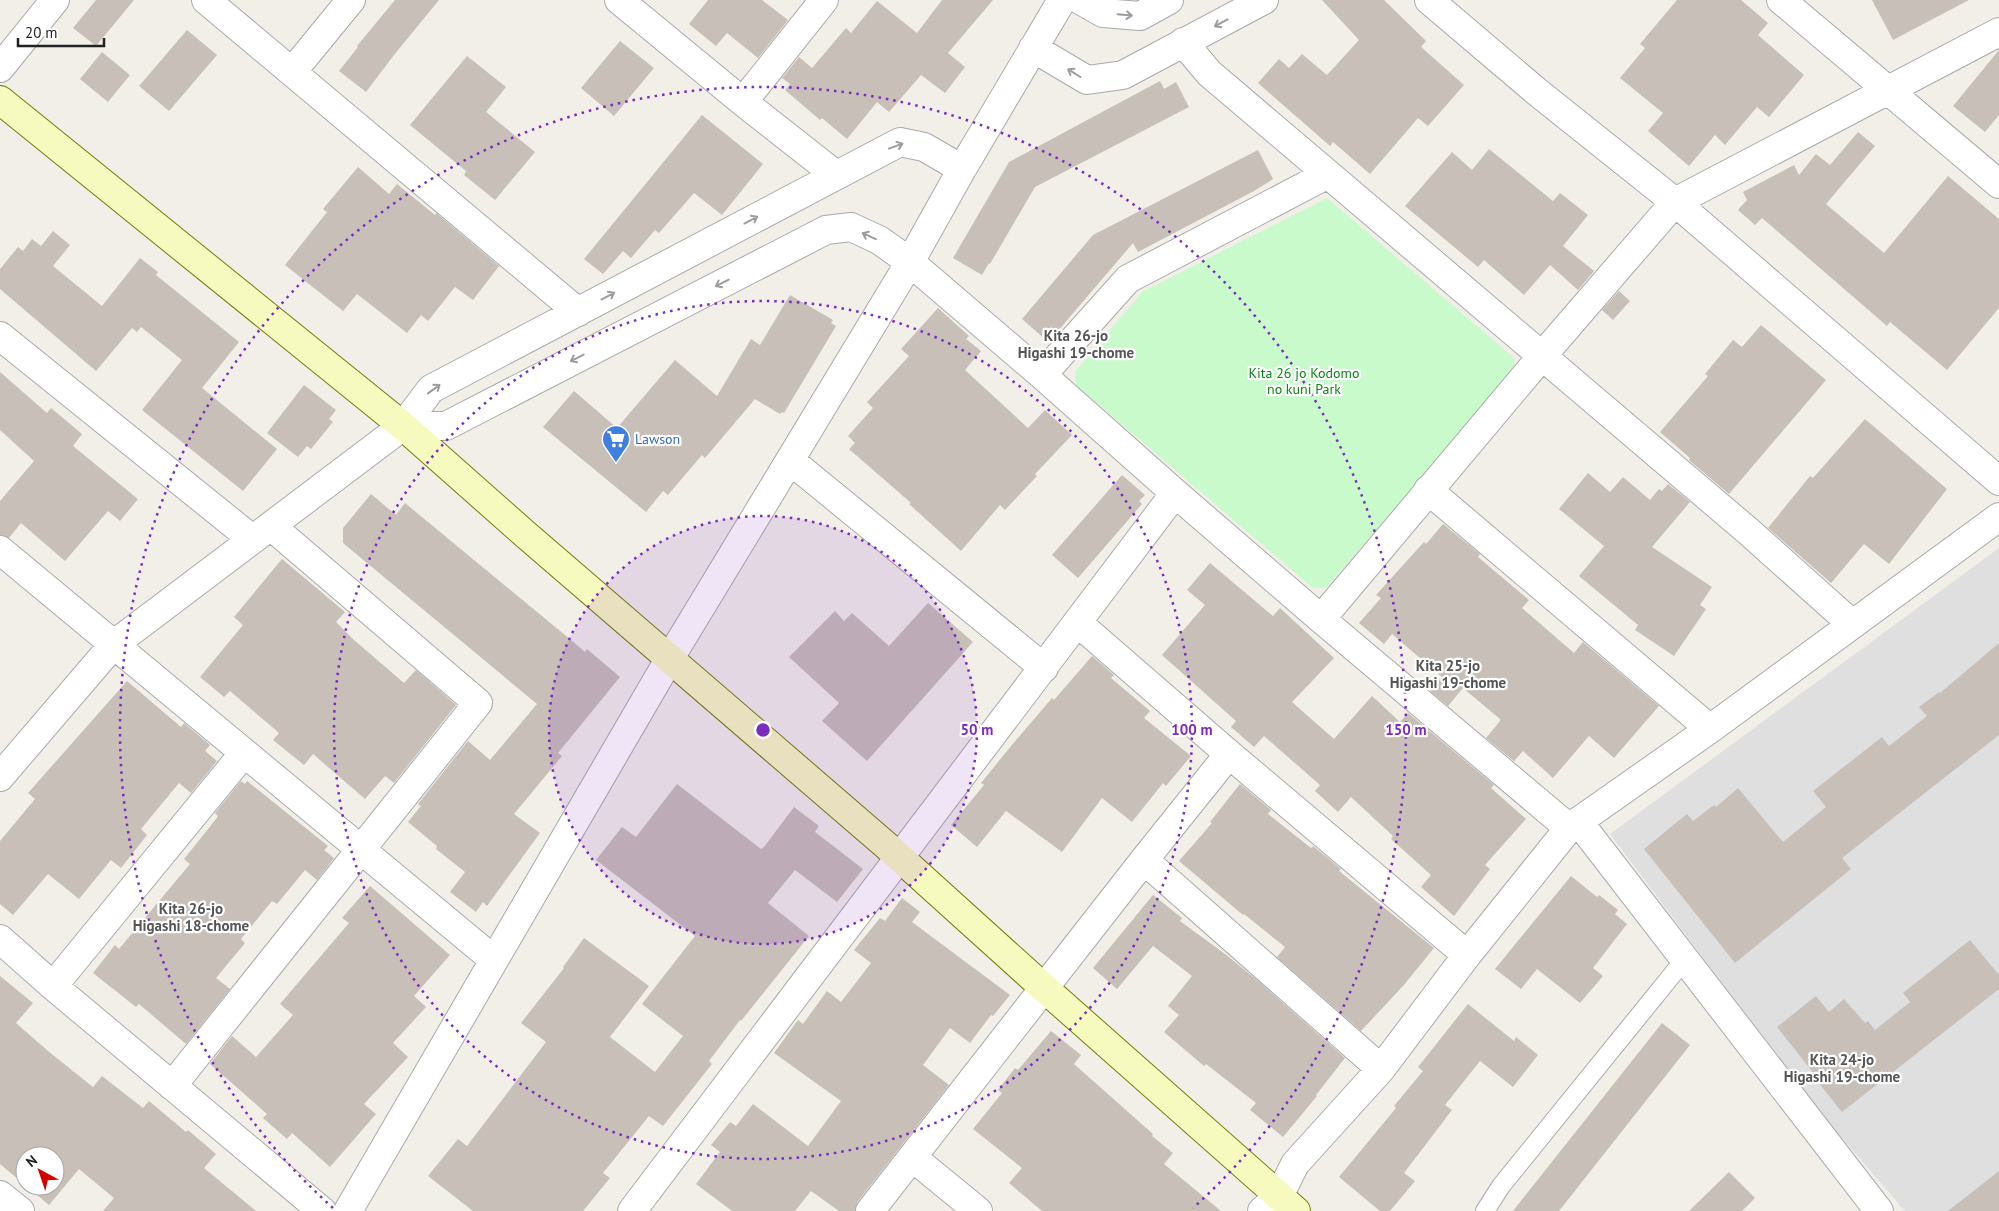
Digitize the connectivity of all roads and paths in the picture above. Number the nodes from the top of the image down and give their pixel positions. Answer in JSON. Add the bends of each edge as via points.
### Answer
{"nodes":[{"id":1,"x":55,"y":0,"type":"edge"},
{"id":2,"x":206,"y":0,"type":"edge"},
{"id":3,"x":351,"y":0,"type":"edge"},
{"id":4,"x":619,"y":0,"type":"edge"},
{"id":5,"x":824,"y":0,"type":"edge"},
{"id":6,"x":1062,"y":0,"type":"edge"},
{"id":7,"x":1080,"y":0,"type":"edge"},
{"id":8,"x":1169,"y":0,"type":"edge"},
{"id":9,"x":1264,"y":0,"type":"edge"},
{"id":10,"x":1429,"y":0,"type":"edge"},
{"id":11,"x":1781,"y":0,"type":"edge"},
{"id":12,"x":1999,"y":32,"type":"edge"},
{"id":13,"x":1183,"y":42,"type":"junction"},
{"id":14,"x":1033,"y":48,"type":"junction"},
{"id":15,"x":0,"y":68,"type":"edge"},
{"id":16,"x":292,"y":72,"type":"junction"},
{"id":17,"x":1888,"y":90,"type":"junction"},
{"id":18,"x":0,"y":100,"type":"edge"},
{"id":19,"x":743,"y":102,"type":"junction"},
{"id":20,"x":962,"y":169,"type":"junction"},
{"id":21,"x":1328,"y":174,"type":"junction"},
{"id":22,"x":836,"y":175,"type":"junction"},
{"id":23,"x":1999,"y":184,"type":"edge"},
{"id":24,"x":1676,"y":202,"type":"junction"},
{"id":25,"x":910,"y":262,"type":"junction"},
{"id":26,"x":578,"y":312,"type":"junction"},
{"id":27,"x":0,"y":336,"type":"edge"},
{"id":28,"x":1542,"y":356,"type":"junction"},
{"id":29,"x":1042,"y":375,"type":"junction"},
{"id":30,"x":403,"y":426,"type":"junction"},
{"id":31,"x":791,"y":461,"type":"junction"},
{"id":32,"x":1999,"y":481,"type":"edge"},
{"id":33,"x":1428,"y":490,"type":"junction"},
{"id":34,"x":1175,"y":494,"type":"junction"},
{"id":35,"x":1999,"y":518,"type":"edge"},
{"id":36,"x":262,"y":532,"type":"junction"},
{"id":37,"x":0,"y":550,"type":"edge"},
{"id":38,"x":1321,"y":619,"type":"junction"},
{"id":39,"x":1078,"y":623,"type":"junction"},
{"id":40,"x":1852,"y":624,"type":"junction"},
{"id":41,"x":114,"y":645,"type":"junction"},
{"id":42,"x":670,"y":658,"type":"junction"},
{"id":43,"x":1044,"y":668,"type":"junction"},
{"id":44,"x":1710,"y":729,"type":"junction"},
{"id":45,"x":244,"y":753,"type":"junction"},
{"id":46,"x":1229,"y":754,"type":"junction"},
{"id":47,"x":0,"y":777,"type":"edge"},
{"id":48,"x":1573,"y":824,"type":"junction"},
{"id":49,"x":360,"y":849,"type":"junction"},
{"id":50,"x":900,"y":858,"type":"junction"},
{"id":51,"x":1144,"y":860,"type":"junction"},
{"id":52,"x":0,"y":939,"type":"edge"},
{"id":53,"x":1467,"y":955,"type":"junction"},
{"id":54,"x":1685,"y":959,"type":"junction"},
{"id":55,"x":494,"y":960,"type":"junction"},
{"id":56,"x":53,"y":986,"type":"junction"},
{"id":57,"x":1044,"y":988,"type":"junction"},
{"id":58,"x":1381,"y":1068,"type":"junction"},
{"id":59,"x":172,"y":1086,"type":"junction"},
{"id":60,"x":912,"y":1157,"type":"junction"},
{"id":61,"x":0,"y":1195,"type":"edge"},
{"id":62,"x":1279,"y":1206,"type":"edge"},
{"id":63,"x":636,"y":1210,"type":"edge"},
{"id":64,"x":20,"y":1211,"type":"edge"},
{"id":65,"x":322,"y":1211,"type":"edge"},
{"id":66,"x":348,"y":1211,"type":"edge"},
{"id":67,"x":870,"y":1211,"type":"edge"},
{"id":68,"x":978,"y":1211,"type":"edge"},
{"id":69,"x":1485,"y":1211,"type":"edge"},
{"id":70,"x":1879,"y":1211,"type":"edge"}],
"edges":[{"from":1,"to":15,"type":"street"},
{"from":2,"to":16,"type":"street"},
{"from":3,"to":16,"type":"street"},
{"from":4,"to":19,"type":"street"},
{"from":5,"to":19,"type":"street"},
{"from":6,"to":14,"type":"street"},
{"from":7,"to":8,"type":"street","one_way":true,"via":[[1103,13],[1140,16]]},
{"from":9,"to":13,"type":"street","one_way":true},
{"from":10,"to":24,"type":"street","via":[[1536,91]]},
{"from":11,"to":17,"type":"street"},
{"from":12,"to":17,"type":"street"},
{"from":13,"to":14,"type":"street","one_way":true,"via":[[1123,76],[1087,80]]},
{"from":13,"to":21,"type":"street","via":[[1209,73]]},
{"from":14,"to":20,"type":"street"},
{"from":16,"to":26,"type":"street"},
{"from":17,"to":23,"type":"street"},
{"from":17,"to":24,"type":"street"},
{"from":18,"to":30,"type":"street"},
{"from":19,"to":22,"type":"street"},
{"from":22,"to":20,"type":"street","one_way":true,"via":[[900,142],[924,147]]},
{"from":20,"to":25,"type":"street"},
{"from":21,"to":28,"type":"street"},
{"from":21,"to":29,"type":"street","via":[[1128,278]]},
{"from":26,"to":22,"type":"street","one_way":true},
{"from":24,"to":28,"type":"street"},
{"from":24,"to":32,"type":"street"},
{"from":25,"to":29,"type":"street"},
{"from":25,"to":30,"type":"street","one_way":true,"via":[[879,240],[851,228],[826,230],[446,426]]},
{"from":25,"to":31,"type":"street"},
{"from":30,"to":26,"type":"street","one_way":true,"via":[[431,389]]},
{"from":27,"to":36,"type":"street"},
{"from":28,"to":33,"type":"street"},
{"from":28,"to":40,"type":"street"},
{"from":29,"to":34,"type":"street"},
{"from":30,"to":36,"type":"street"},
{"from":30,"to":42,"type":"street"},
{"from":31,"to":42,"type":"street"},
{"from":31,"to":43,"type":"street"},
{"from":33,"to":38,"type":"street"},
{"from":33,"to":44,"type":"street"},
{"from":34,"to":38,"type":"street"},
{"from":34,"to":39,"type":"street"},
{"from":35,"to":40,"type":"street"},
{"from":36,"to":41,"type":"street"},
{"from":36,"to":49,"type":"street","via":[[478,703]]},
{"from":37,"to":41,"type":"street"},
{"from":38,"to":48,"type":"street"},
{"from":39,"to":43,"type":"street"},
{"from":39,"to":46,"type":"street"},
{"from":40,"to":44,"type":"street"},
{"from":41,"to":45,"type":"street"},
{"from":41,"to":47,"type":"street"},
{"from":42,"to":50,"type":"street"},
{"from":42,"to":55,"type":"street"},
{"from":43,"to":50,"type":"street"},
{"from":44,"to":48,"type":"street"},
{"from":45,"to":49,"type":"street"},
{"from":45,"to":56,"type":"street"},
{"from":46,"to":51,"type":"street"},
{"from":46,"to":53,"type":"street"},
{"from":48,"to":53,"type":"street"},
{"from":48,"to":54,"type":"street"},
{"from":49,"to":55,"type":"street"},
{"from":49,"to":59,"type":"street"},
{"from":50,"to":57,"type":"street"},
{"from":50,"to":63,"type":"street"},
{"from":51,"to":57,"type":"street"},
{"from":51,"to":58,"type":"street"},
{"from":52,"to":56,"type":"street"},
{"from":53,"to":58,"type":"street"},
{"from":54,"to":69,"type":"lane","via":[[1501,1186]]},
{"from":54,"to":70,"type":"street"},
{"from":55,"to":66,"type":"street"},
{"from":56,"to":59,"type":"street"},
{"from":57,"to":60,"type":"street"},
{"from":57,"to":62,"type":"street","via":[[1254,1172]]},
{"from":58,"to":62,"type":"street","via":[[1295,1164]]},
{"from":59,"to":65,"type":"street"},
{"from":60,"to":67,"type":"street"},
{"from":60,"to":68,"type":"street"},
{"from":61,"to":64,"type":"street"}]}
